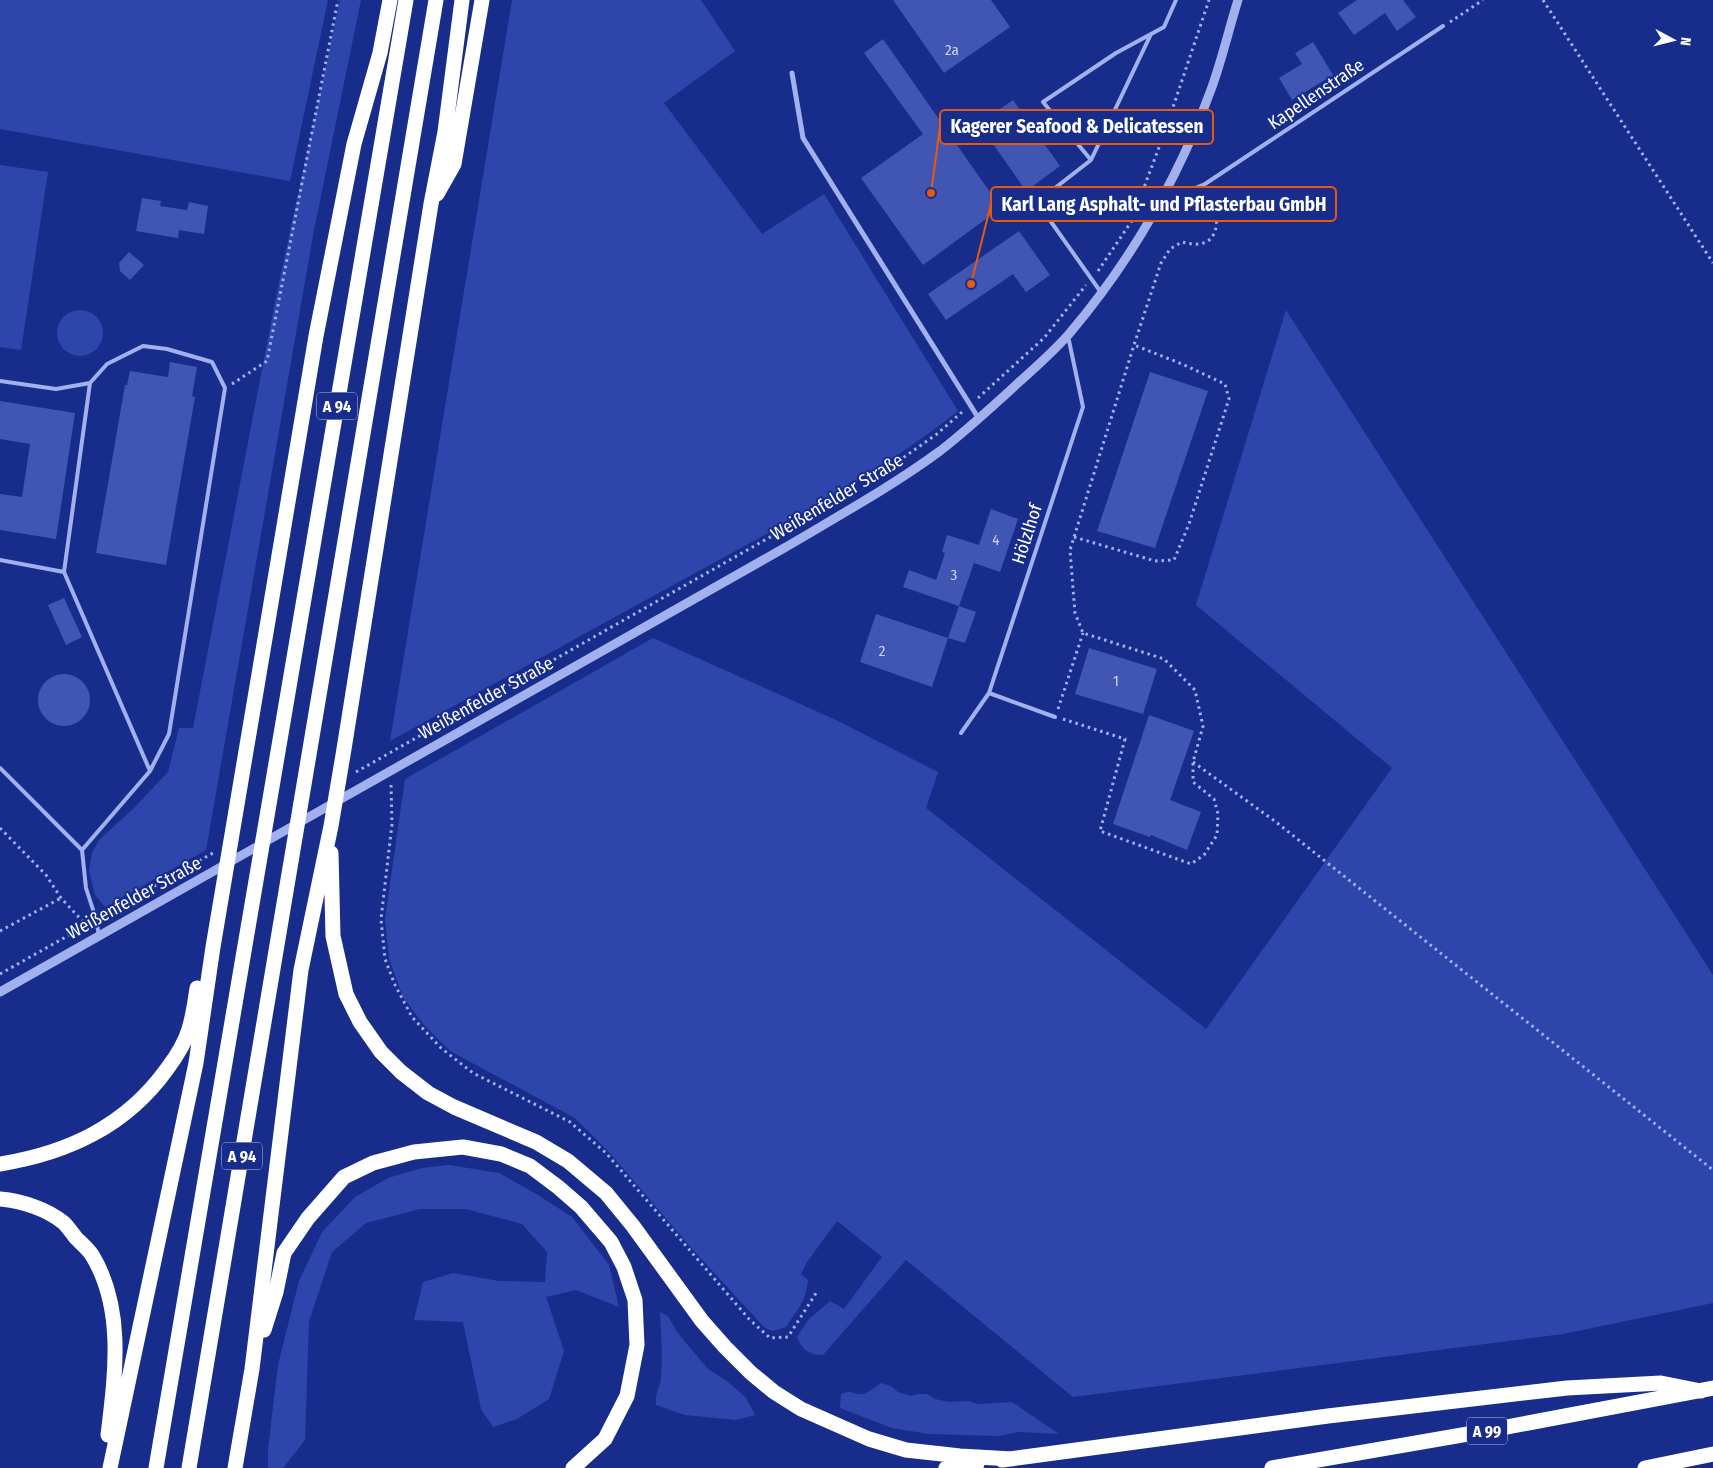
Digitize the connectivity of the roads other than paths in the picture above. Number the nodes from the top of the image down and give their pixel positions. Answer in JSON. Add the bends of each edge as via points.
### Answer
{"nodes":[{"id":1,"x":390,"y":0,"type":"edge"},
{"id":2,"x":406,"y":0,"type":"edge"},
{"id":3,"x":436,"y":0,"type":"edge"},
{"id":4,"x":462,"y":0,"type":"edge"},
{"id":5,"x":482,"y":0,"type":"edge"},
{"id":6,"x":1176,"y":0,"type":"edge"},
{"id":7,"x":1238,"y":0,"type":"edge"},
{"id":8,"x":1443,"y":26,"type":"road end"},
{"id":9,"x":1151,"y":34,"type":"junction"},
{"id":10,"x":792,"y":73,"type":"dead end"},
{"id":11,"x":1091,"y":160,"type":"junction"},
{"id":12,"x":1161,"y":202,"type":"junction"},
{"id":13,"x":431,"y":204,"type":"junction"},
{"id":14,"x":1102,"y":293,"type":"junction"},
{"id":15,"x":1067,"y":336,"type":"junction"},
{"id":16,"x":0,"y":381,"type":"edge"},
{"id":17,"x":90,"y":383,"type":"junction"},
{"id":18,"x":979,"y":419,"type":"junction"},
{"id":19,"x":0,"y":560,"type":"edge"},
{"id":20,"x":64,"y":572,"type":"junction"},
{"id":21,"x":989,"y":693,"type":"junction"},
{"id":22,"x":1055,"y":717,"type":"road end"},
{"id":23,"x":961,"y":733,"type":"dead end"},
{"id":24,"x":0,"y":768,"type":"edge"},
{"id":25,"x":150,"y":771,"type":"junction"},
{"id":26,"x":331,"y":826,"type":"junction"},
{"id":27,"x":82,"y":850,"type":"junction"},
{"id":28,"x":99,"y":936,"type":"junction"},
{"id":29,"x":213,"y":947,"type":"junction"},
{"id":30,"x":0,"y":992,"type":"edge"},
{"id":31,"x":0,"y":1164,"type":"edge"},
{"id":32,"x":0,"y":1199,"type":"edge"},
{"id":33,"x":252,"y":1369,"type":"junction"},
{"id":34,"x":1707,"y":1390,"type":"edge"},
{"id":35,"x":1713,"y":1454,"type":"edge"},
{"id":36,"x":1012,"y":1459,"type":"junction"},
{"id":37,"x":108,"y":1468,"type":"edge"},
{"id":38,"x":156,"y":1468,"type":"edge"},
{"id":39,"x":189,"y":1468,"type":"edge"},
{"id":40,"x":235,"y":1468,"type":"edge"},
{"id":41,"x":573,"y":1468,"type":"edge"},
{"id":42,"x":946,"y":1468,"type":"edge"},
{"id":43,"x":1272,"y":1468,"type":"edge"},
{"id":44,"x":1645,"y":1468,"type":"edge"}],
"edges":[{"from":1,"to":29,"type":"highway","via":[[380,53],[354,144],[316,336]]},
{"from":2,"to":38,"type":"highway","number":"A 94"},
{"from":3,"to":39,"type":"highway","number":"A 94"},
{"from":4,"to":13,"type":"highway"},
{"from":5,"to":13,"type":"highway","via":[[454,164]]},
{"from":6,"to":9,"type":"lane","via":[[1164,27]]},
{"from":7,"to":12,"type":"street","name":"Weißenfelder Straße","via":[[1212,86]]},
{"from":8,"to":12,"type":"lane","name":"Kapellenstraße","via":[[1205,184]]},
{"from":9,"to":11,"type":"lane"},
{"from":9,"to":11,"type":"lane","via":[[1116,53],[1043,102]]},
{"from":10,"to":18,"type":"street","via":[[803,138]]},
{"from":11,"to":14,"type":"lane","via":[[1037,202]]},
{"from":12,"to":14,"type":"street","name":"Weißenfelder Straße"},
{"from":13,"to":26,"type":"highway"},
{"from":14,"to":15,"type":"street","name":"Weißenfelder Straße"},
{"from":15,"to":18,"type":"street","name":"Weißenfelder Straße"},
{"from":15,"to":21,"type":"lane","name":"Hölzlhof","via":[[1083,407]]},
{"from":16,"to":17,"type":"lane","via":[[56,389]]},
{"from":17,"to":20,"type":"lane"},
{"from":17,"to":25,"type":"lane","via":[[107,364],[142,346],[212,362],[225,388],[169,734]]},
{"from":18,"to":28,"type":"street","name":"Weißenfelder Straße","via":[[889,486],[786,547]]},
{"from":19,"to":20,"type":"lane"},
{"from":20,"to":25,"type":"lane"},
{"from":21,"to":22,"type":"lane"},
{"from":21,"to":23,"type":"lane","name":"Hölzlhof"},
{"from":24,"to":27,"type":"lane"},
{"from":25,"to":27,"type":"lane"},
{"from":26,"to":33,"type":"highway","via":[[301,970]]},
{"from":26,"to":36,"type":"highway","via":[[333,936],[346,994],[360,1022],[401,1072],[454,1108],[536,1142],[568,1162],[606,1193],[725,1347],[766,1386],[801,1409],[868,1439],[906,1450]]},
{"from":27,"to":28,"type":"lane","via":[[86,888]]},
{"from":28,"to":30,"type":"street","name":"Weißenfelder Straße"},
{"from":29,"to":31,"type":"highway","via":[[199,977],[189,1030],[175,1058],[144,1097],[123,1116],[78,1142],[51,1153]]},
{"from":29,"to":37,"type":"highway","via":[[196,1063]]},
{"from":32,"to":37,"type":"highway","via":[[40,1209],[63,1223],[91,1254],[108,1290],[115,1331],[115,1377],[105,1457]]},
{"from":33,"to":40,"type":"highway"},
{"from":33,"to":41,"type":"highway","via":[[276,1292],[284,1253],[308,1218],[344,1177],[373,1163],[414,1152],[463,1147],[501,1154],[530,1166],[581,1207],[611,1242],[635,1300],[637,1345],[627,1396],[605,1439]]},
{"from":34,"to":36,"type":"highway","via":[[1661,1383],[1567,1388],[1328,1416]]},
{"from":34,"to":43,"type":"highway","number":"A 99"},
{"from":35,"to":44,"type":"highway"},
{"from":36,"to":42,"type":"highway"}]}
